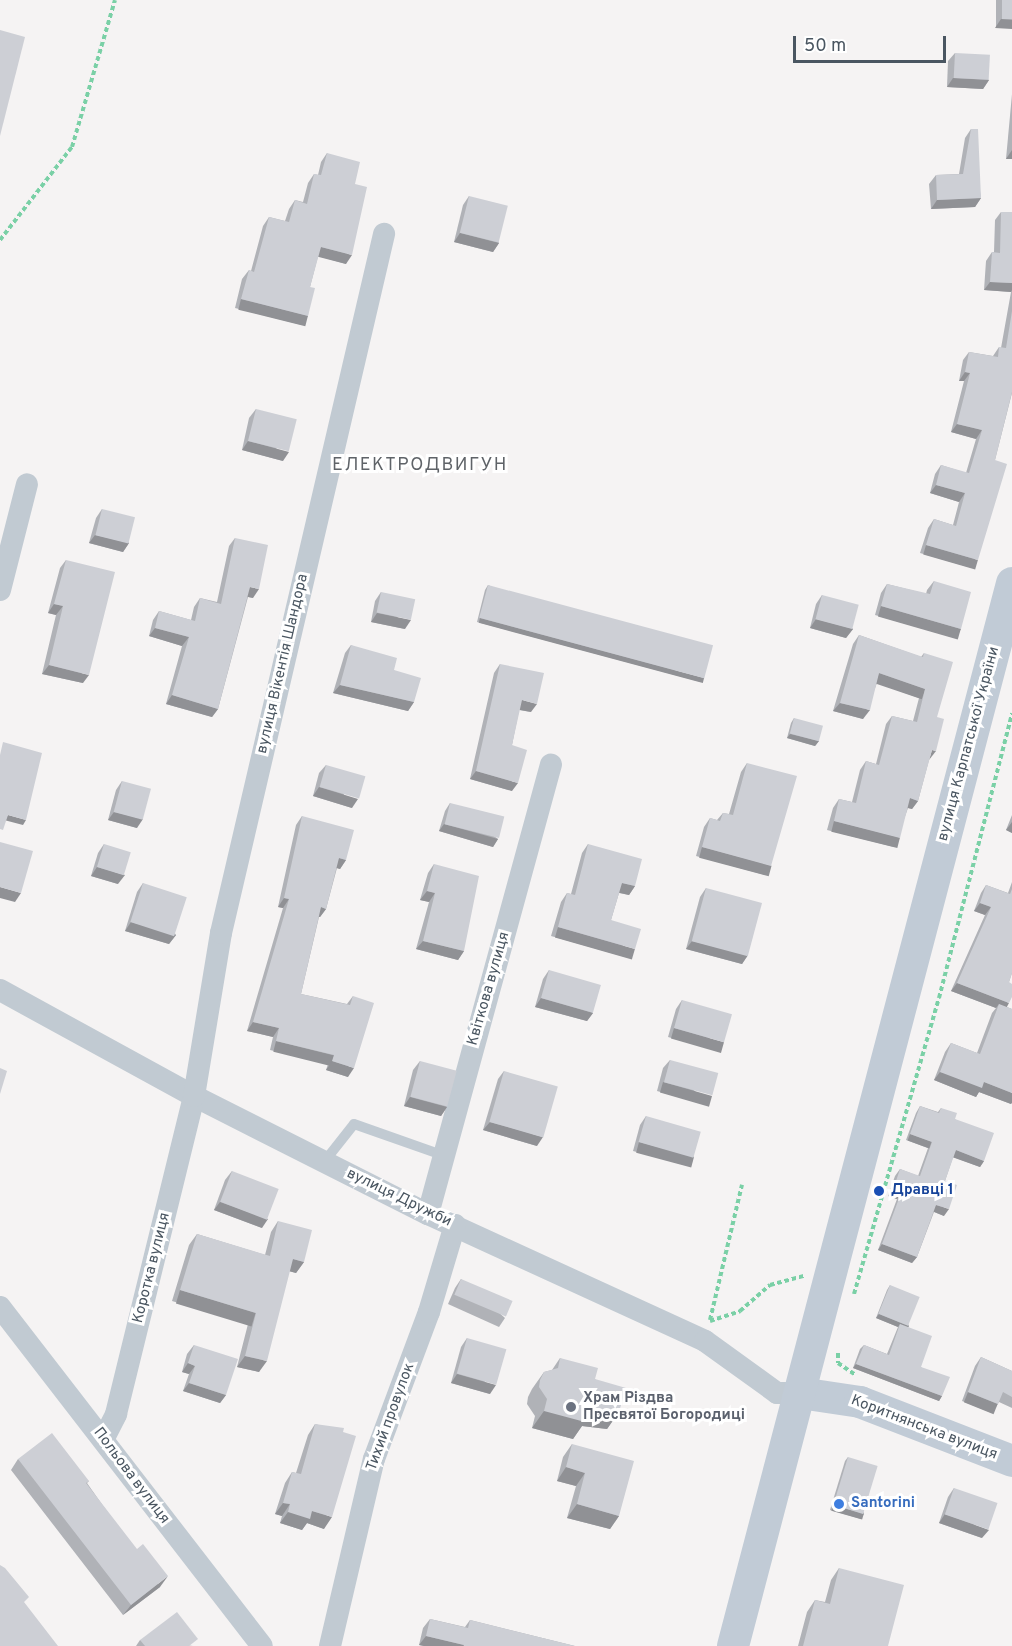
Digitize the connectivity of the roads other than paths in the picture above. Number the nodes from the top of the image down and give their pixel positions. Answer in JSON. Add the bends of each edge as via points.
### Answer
{"nodes":[{"id":1,"x":384,"y":234,"type":"dead end"},
{"id":2,"x":27,"y":484,"type":"dead end"},
{"id":3,"x":1012,"y":583,"type":"edge"},
{"id":4,"x":0,"y":590,"type":"edge"},
{"id":5,"x":551,"y":765,"type":"dead end"},
{"id":6,"x":0,"y":990,"type":"edge"},
{"id":7,"x":194,"y":1096,"type":"junction"},
{"id":8,"x":442,"y":1155,"type":"junction"},
{"id":9,"x":324,"y":1162,"type":"junction"},
{"id":10,"x":428,"y":1214,"type":"junction"},
{"id":11,"x":455,"y":1225,"type":"junction"},
{"id":12,"x":0,"y":1307,"type":"edge"},
{"id":13,"x":800,"y":1393,"type":"junction"},
{"id":14,"x":104,"y":1438,"type":"junction"},
{"id":15,"x":1012,"y":1461,"type":"edge"},
{"id":16,"x":262,"y":1646,"type":"edge"},
{"id":17,"x":330,"y":1646,"type":"edge"},
{"id":18,"x":734,"y":1646,"type":"edge"}],
"edges":[{"from":1,"to":7,"type":"street","name":"вулиця Вікентія Шандора","via":[[221,933]]},
{"from":2,"to":4,"type":"street"},
{"from":3,"to":13,"type":"main road","name":"вулиця Карпатської України"},
{"from":5,"to":8,"type":"street","name":"Квіткова вулиця"},
{"from":6,"to":7,"type":"street","name":"вулиця Дружби"},
{"from":7,"to":9,"type":"street","name":"вулиця Дружби"},
{"from":7,"to":14,"type":"street","name":"Коротка вулиця","via":[[116,1414]]},
{"from":8,"to":9,"type":"lane","via":[[354,1124]]},
{"from":8,"to":10,"type":"street","name":"Квіткова вулиця"},
{"from":9,"to":10,"type":"street","name":"вулиця Дружби"},
{"from":10,"to":11,"type":"street","name":"вулиця Дружби"},
{"from":11,"to":13,"type":"street","name":"вулиця Дружби","via":[[707,1331],[777,1393]]},
{"from":11,"to":17,"type":"street","name":"Тихий провулок","via":[[433,1303],[374,1459]]},
{"from":12,"to":14,"type":"street","name":"Польова вулиця"},
{"from":13,"to":15,"type":"main road","name":"Коритнянська вулиця","via":[[860,1402]]},
{"from":13,"to":18,"type":"main road","name":"вулиця Карпатської України"},
{"from":14,"to":16,"type":"street","name":"Польова вулиця"}]}
